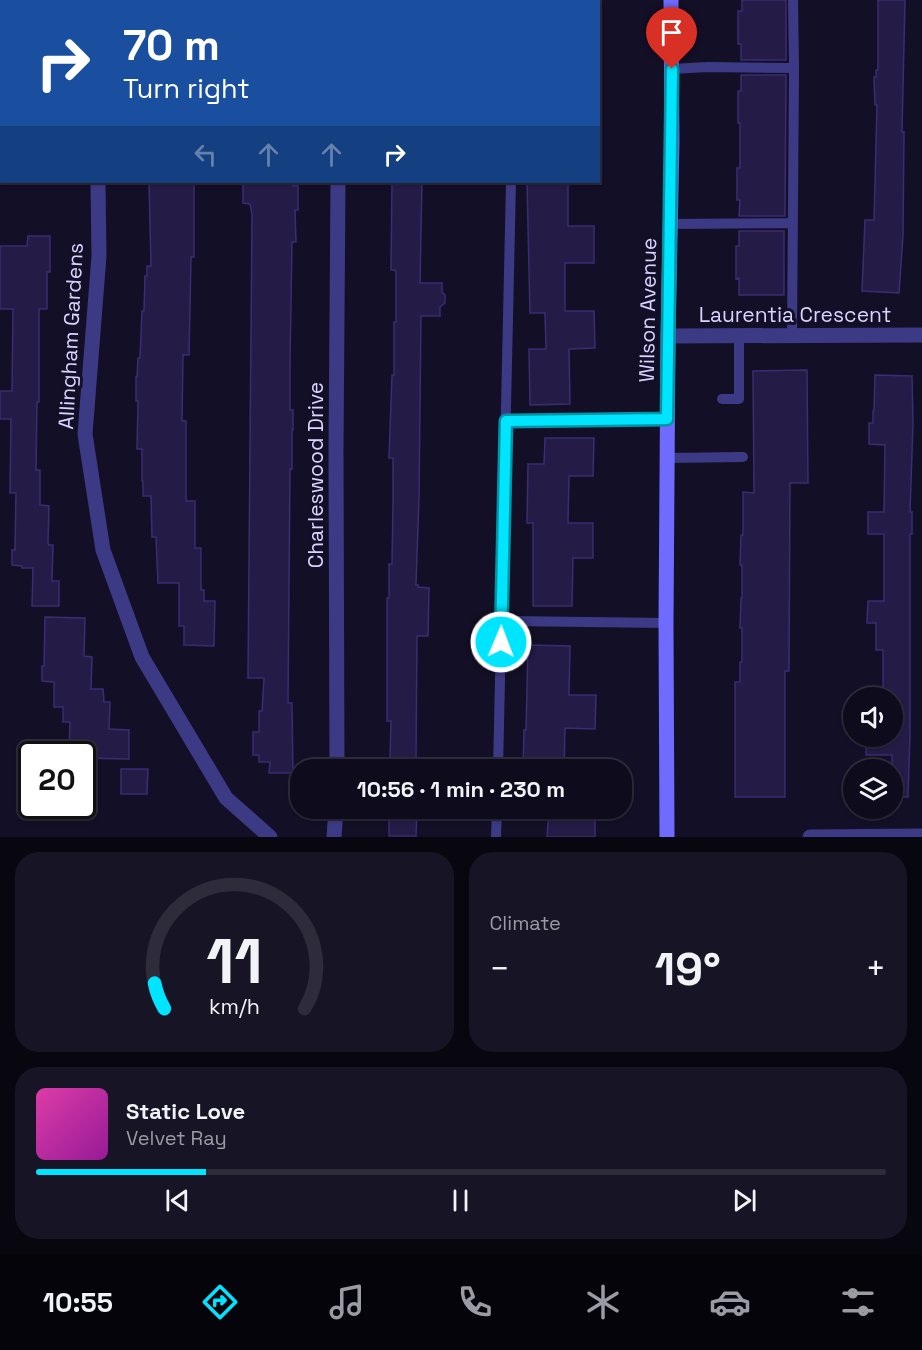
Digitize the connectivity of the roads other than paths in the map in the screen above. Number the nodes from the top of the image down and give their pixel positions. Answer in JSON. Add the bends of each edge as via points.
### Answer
{"nodes":[{"id":1,"x":671,"y":0,"type":"edge"},
{"id":2,"x":793,"y":0,"type":"edge"},
{"id":3,"x":794,"y":68,"type":"junction"},
{"id":4,"x":672,"y":69,"type":"junction"},
{"id":5,"x":98,"y":183,"type":"edge"},
{"id":6,"x":338,"y":183,"type":"edge"},
{"id":7,"x":511,"y":183,"type":"edge"},
{"id":8,"x":793,"y":223,"type":"junction"},
{"id":9,"x":670,"y":224,"type":"junction"},
{"id":10,"x":739,"y":335,"type":"junction"},
{"id":11,"x":922,"y":335,"type":"edge"},
{"id":12,"x":668,"y":336,"type":"junction"},
{"id":13,"x":792,"y":336,"type":"junction"},
{"id":14,"x":722,"y":399,"type":"dead end"},
{"id":15,"x":667,"y":419,"type":"junction"},
{"id":16,"x":506,"y":421,"type":"junction"},
{"id":17,"x":743,"y":457,"type":"dead end"},
{"id":18,"x":667,"y":458,"type":"junction"},
{"id":19,"x":501,"y":621,"type":"junction"},
{"id":20,"x":666,"y":623,"type":"junction"},
{"id":21,"x":337,"y":759,"type":"edge"},
{"id":22,"x":498,"y":759,"type":"edge"},
{"id":23,"x":335,"y":819,"type":"edge"},
{"id":24,"x":497,"y":819,"type":"edge"},
{"id":25,"x":922,"y":836,"type":"edge"},
{"id":26,"x":270,"y":837,"type":"edge"},
{"id":27,"x":334,"y":837,"type":"edge"},
{"id":28,"x":496,"y":837,"type":"edge"},
{"id":29,"x":668,"y":837,"type":"edge"},
{"id":30,"x":810,"y":837,"type":"edge"}],
"edges":[{"from":1,"to":4,"type":"main road","name":"Wilson Avenue"},
{"from":2,"to":3,"type":"lane"},
{"from":3,"to":4,"type":"lane"},
{"from":3,"to":8,"type":"lane"},
{"from":4,"to":9,"type":"main road","name":"Wilson Avenue"},
{"from":5,"to":26,"type":"street","name":"Allingham Gardens","via":[[99,256],[85,434],[103,550],[142,657],[226,798]]},
{"from":6,"to":21,"type":"street","name":"Charleswood Drive"},
{"from":7,"to":16,"type":"lane"},
{"from":8,"to":9,"type":"lane"},
{"from":8,"to":13,"type":"lane"},
{"from":9,"to":12,"type":"main road","name":"Wilson Avenue"},
{"from":10,"to":12,"type":"street","name":"Laurentia Crescent"},
{"from":10,"to":13,"type":"street","name":"Laurentia Crescent"},
{"from":10,"to":14,"type":"lane","via":[[739,399]]},
{"from":11,"to":13,"type":"street","name":"Laurentia Crescent"},
{"from":12,"to":15,"type":"main road","name":"Wilson Avenue"},
{"from":15,"to":16,"type":"lane"},
{"from":15,"to":18,"type":"main road","name":"Wilson Avenue"},
{"from":16,"to":19,"type":"lane"},
{"from":17,"to":18,"type":"lane"},
{"from":18,"to":20,"type":"main road","name":"Wilson Avenue"},
{"from":19,"to":20,"type":"lane"},
{"from":19,"to":22,"type":"lane"},
{"from":20,"to":29,"type":"main road","name":"Wilson Avenue"},
{"from":23,"to":27,"type":"street"},
{"from":24,"to":28,"type":"lane"},
{"from":25,"to":30,"type":"street"}]}
